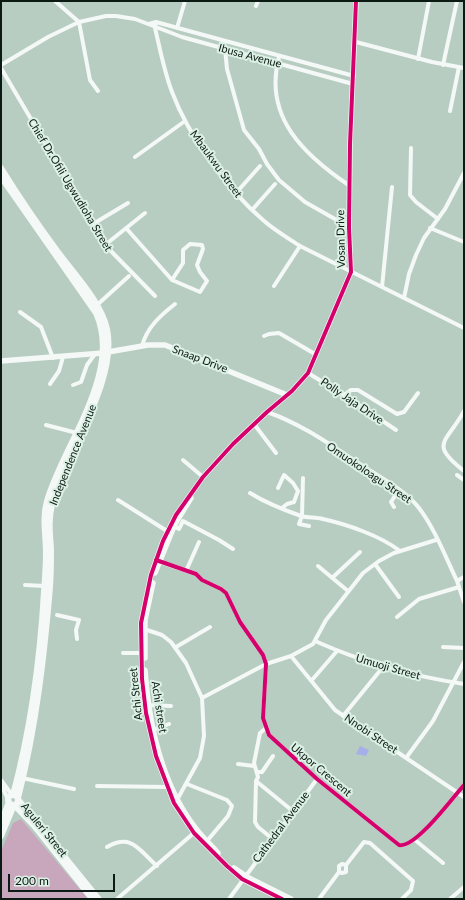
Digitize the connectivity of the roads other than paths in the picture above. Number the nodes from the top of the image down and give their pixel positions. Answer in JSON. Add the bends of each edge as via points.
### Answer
{"nodes":[{"id":1,"x":55,"y":1,"type":"edge"},
{"id":2,"x":185,"y":1,"type":"edge"},
{"id":3,"x":258,"y":1,"type":"edge"},
{"id":4,"x":356,"y":1,"type":"edge"},
{"id":5,"x":429,"y":1,"type":"edge"},
{"id":6,"x":457,"y":1,"type":"edge"},
{"id":7,"x":256,"y":6,"type":"dead end"},
{"id":8,"x":78,"y":22,"type":"junction"},
{"id":9,"x":156,"y":22,"type":"junction"},
{"id":10,"x":149,"y":24,"type":"junction"},
{"id":11,"x":155,"y":28,"type":"junction"},
{"id":12,"x":176,"y":28,"type":"junction"},
{"id":13,"x":356,"y":42,"type":"junction"},
{"id":14,"x":225,"y":49,"type":"junction"},
{"id":15,"x":279,"y":57,"type":"junction"},
{"id":16,"x":418,"y":59,"type":"junction"},
{"id":17,"x":278,"y":63,"type":"junction"},
{"id":18,"x":443,"y":65,"type":"junction"},
{"id":19,"x":1,"y":66,"type":"edge"},
{"id":20,"x":459,"y":67,"type":"junction"},
{"id":21,"x":464,"y":68,"type":"edge"},
{"id":22,"x":354,"y":76,"type":"junction"},
{"id":23,"x":353,"y":84,"type":"junction"},
{"id":24,"x":98,"y":92,"type":"dead end"},
{"id":25,"x":450,"y":111,"type":"dead end"},
{"id":26,"x":185,"y":121,"type":"junction"},
{"id":27,"x":411,"y":148,"type":"dead end"},
{"id":28,"x":135,"y":157,"type":"dead end"},
{"id":29,"x":260,"y":166,"type":"dead end"},
{"id":30,"x":1,"y":168,"type":"edge"},
{"id":31,"x":464,"y":173,"type":"edge"},
{"id":32,"x":1,"y":178,"type":"edge"},
{"id":33,"x":275,"y":184,"type":"dead end"},
{"id":34,"x":350,"y":186,"type":"junction"},
{"id":35,"x":392,"y":187,"type":"dead end"},
{"id":36,"x":236,"y":193,"type":"junction"},
{"id":37,"x":128,"y":203,"type":"dead end"},
{"id":38,"x":252,"y":210,"type":"junction"},
{"id":39,"x":145,"y":212,"type":"dead end"},
{"id":40,"x":438,"y":219,"type":"junction"},
{"id":41,"x":93,"y":224,"type":"junction"},
{"id":42,"x":349,"y":227,"type":"junction"},
{"id":43,"x":126,"y":228,"type":"junction"},
{"id":44,"x":430,"y":228,"type":"junction"},
{"id":45,"x":464,"y":242,"type":"edge"},
{"id":46,"x":105,"y":245,"type":"junction"},
{"id":47,"x":300,"y":246,"type":"junction"},
{"id":48,"x":351,"y":272,"type":"junction"},
{"id":49,"x":129,"y":276,"type":"dead end"},
{"id":50,"x":172,"y":280,"type":"junction"},
{"id":51,"x":274,"y":286,"type":"dead end"},
{"id":52,"x":382,"y":287,"type":"junction"},
{"id":53,"x":153,"y":295,"type":"dead end"},
{"id":54,"x":404,"y":298,"type":"junction"},
{"id":55,"x":175,"y":304,"type":"dead end"},
{"id":56,"x":97,"y":305,"type":"junction"},
{"id":57,"x":20,"y":312,"type":"dead end"},
{"id":58,"x":464,"y":328,"type":"edge"},
{"id":59,"x":264,"y":336,"type":"dead end"},
{"id":60,"x":142,"y":346,"type":"junction"},
{"id":61,"x":106,"y":352,"type":"junction"},
{"id":62,"x":95,"y":354,"type":"junction"},
{"id":63,"x":315,"y":354,"type":"junction"},
{"id":64,"x":64,"y":357,"type":"junction"},
{"id":65,"x":53,"y":358,"type":"junction"},
{"id":66,"x":1,"y":362,"type":"edge"},
{"id":67,"x":308,"y":373,"type":"junction"},
{"id":68,"x":50,"y":384,"type":"dead end"},
{"id":69,"x":73,"y":385,"type":"dead end"},
{"id":70,"x":344,"y":394,"type":"junction"},
{"id":71,"x":418,"y":394,"type":"dead end"},
{"id":72,"x":287,"y":395,"type":"junction"},
{"id":73,"x":464,"y":411,"type":"edge"},
{"id":74,"x":267,"y":412,"type":"junction"},
{"id":75,"x":254,"y":424,"type":"junction"},
{"id":76,"x":46,"y":425,"type":"dead end"},
{"id":77,"x":82,"y":428,"type":"junction"},
{"id":78,"x":396,"y":430,"type":"dead end"},
{"id":79,"x":77,"y":433,"type":"junction"},
{"id":80,"x":276,"y":453,"type":"dead end"},
{"id":81,"x":183,"y":460,"type":"dead end"},
{"id":82,"x":464,"y":471,"type":"edge"},
{"id":83,"x":205,"y":475,"type":"junction"},
{"id":84,"x":457,"y":475,"type":"dead end"},
{"id":85,"x":304,"y":478,"type":"dead end"},
{"id":86,"x":464,"y":480,"type":"edge"},
{"id":87,"x":56,"y":485,"type":"junction"},
{"id":88,"x":278,"y":488,"type":"dead end"},
{"id":89,"x":398,"y":490,"type":"junction"},
{"id":90,"x":250,"y":493,"type":"dead end"},
{"id":91,"x":118,"y":500,"type":"dead end"},
{"id":92,"x":394,"y":507,"type":"dead end"},
{"id":93,"x":282,"y":508,"type":"junction"},
{"id":94,"x":302,"y":516,"type":"junction"},
{"id":95,"x":174,"y":526,"type":"junction"},
{"id":96,"x":309,"y":526,"type":"dead end"},
{"id":97,"x":167,"y":531,"type":"junction"},
{"id":98,"x":436,"y":540,"type":"junction"},
{"id":99,"x":199,"y":542,"type":"dead end"},
{"id":100,"x":233,"y":549,"type":"dead end"},
{"id":101,"x":400,"y":551,"type":"junction"},
{"id":102,"x":360,"y":552,"type":"dead end"},
{"id":103,"x":158,"y":561,"type":"junction"},
{"id":104,"x":375,"y":564,"type":"junction"},
{"id":105,"x":49,"y":566,"type":"junction"},
{"id":106,"x":318,"y":566,"type":"dead end"},
{"id":107,"x":186,"y":571,"type":"junction"},
{"id":108,"x":464,"y":577,"type":"edge"},
{"id":109,"x":332,"y":578,"type":"junction"},
{"id":110,"x":457,"y":581,"type":"junction"},
{"id":111,"x":25,"y":585,"type":"dead end"},
{"id":112,"x":45,"y":586,"type":"junction"},
{"id":113,"x":459,"y":587,"type":"junction"},
{"id":114,"x":348,"y":591,"type":"junction"},
{"id":115,"x":398,"y":597,"type":"dead end"},
{"id":116,"x":464,"y":602,"type":"edge"},
{"id":117,"x":57,"y":615,"type":"dead end"},
{"id":118,"x":397,"y":617,"type":"dead end"},
{"id":119,"x":210,"y":627,"type":"dead end"},
{"id":120,"x":142,"y":629,"type":"junction"},
{"id":121,"x":44,"y":631,"type":"junction"},
{"id":122,"x":77,"y":639,"type":"dead end"},
{"id":123,"x":315,"y":641,"type":"junction"},
{"id":124,"x":176,"y":647,"type":"junction"},
{"id":125,"x":443,"y":647,"type":"dead end"},
{"id":126,"x":464,"y":648,"type":"edge"},
{"id":127,"x":337,"y":651,"type":"junction"},
{"id":128,"x":122,"y":653,"type":"dead end"},
{"id":129,"x":141,"y":653,"type":"junction"},
{"id":130,"x":291,"y":656,"type":"junction"},
{"id":131,"x":464,"y":662,"type":"edge"},
{"id":132,"x":266,"y":664,"type":"junction"},
{"id":133,"x":383,"y":667,"type":"junction"},
{"id":134,"x":312,"y":680,"type":"junction"},
{"id":135,"x":454,"y":682,"type":"junction"},
{"id":136,"x":464,"y":684,"type":"edge"},
{"id":137,"x":202,"y":698,"type":"junction"},
{"id":138,"x":148,"y":705,"type":"junction"},
{"id":139,"x":171,"y":706,"type":"dead end"},
{"id":140,"x":343,"y":716,"type":"junction"},
{"id":141,"x":169,"y":724,"type":"dead end"},
{"id":142,"x":266,"y":728,"type":"junction"},
{"id":143,"x":154,"y":730,"type":"junction"},
{"id":144,"x":273,"y":756,"type":"dead end"},
{"id":145,"x":406,"y":758,"type":"junction"},
{"id":146,"x":238,"y":764,"type":"dead end"},
{"id":147,"x":254,"y":766,"type":"junction"},
{"id":148,"x":257,"y":772,"type":"junction"},
{"id":149,"x":21,"y":777,"type":"junction"},
{"id":150,"x":317,"y":779,"type":"junction"},
{"id":151,"x":1,"y":780,"type":"edge"},
{"id":152,"x":256,"y":781,"type":"junction"},
{"id":153,"x":188,"y":784,"type":"junction"},
{"id":154,"x":1,"y":785,"type":"edge"},
{"id":155,"x":464,"y":785,"type":"edge"},
{"id":156,"x":97,"y":786,"type":"dead end"},
{"id":157,"x":167,"y":787,"type":"junction"},
{"id":158,"x":74,"y":789,"type":"dead end"},
{"id":159,"x":457,"y":792,"type":"junction"},
{"id":160,"x":464,"y":797,"type":"edge"},
{"id":161,"x":13,"y":800,"type":"junction"},
{"id":162,"x":176,"y":801,"type":"junction"},
{"id":163,"x":289,"y":808,"type":"dead end"},
{"id":164,"x":1,"y":822,"type":"edge"},
{"id":165,"x":195,"y":832,"type":"junction"},
{"id":166,"x":1,"y":836,"type":"edge"},
{"id":167,"x":269,"y":836,"type":"dead end"},
{"id":168,"x":415,"y":840,"type":"junction"},
{"id":169,"x":207,"y":841,"type":"junction"},
{"id":170,"x":107,"y":848,"type":"dead end"},
{"id":171,"x":443,"y":863,"type":"dead end"},
{"id":172,"x":157,"y":866,"type":"junction"},
{"id":173,"x":243,"y":877,"type":"junction"},
{"id":174,"x":464,"y":887,"type":"edge"},
{"id":175,"x":92,"y":899,"type":"edge"},
{"id":176,"x":99,"y":899,"type":"edge"},
{"id":177,"x":117,"y":899,"type":"edge"},
{"id":178,"x":229,"y":899,"type":"edge"},
{"id":179,"x":282,"y":899,"type":"edge"},
{"id":180,"x":291,"y":899,"type":"edge"},
{"id":181,"x":319,"y":899,"type":"edge"},
{"id":182,"x":402,"y":899,"type":"edge"},
{"id":183,"x":450,"y":899,"type":"edge"}],
"edges":[{"from":1,"to":8,"type":"street"},
{"from":2,"to":12,"type":"street"},
{"from":3,"to":7,"type":"street"},
{"from":4,"to":13,"type":"street","name":"Vosan Drive"},
{"from":5,"to":16,"type":"street"},
{"from":6,"to":18,"type":"street"},
{"from":8,"to":10,"type":"street","name":"Ibusa Avenue","via":[[106,16],[135,19]]},
{"from":8,"to":19,"type":"street","name":"Ibusa Avenue"},
{"from":8,"to":24,"type":"street","via":[[90,80]]},
{"from":9,"to":10,"type":"street"},
{"from":9,"to":11,"type":"street","name":"Mbaukwu Street"},
{"from":9,"to":12,"type":"street","name":"Ibusa Avenue"},
{"from":10,"to":11,"type":"street","name":"Ibusa Avenue"},
{"from":11,"to":14,"type":"street","name":"Ibusa Avenue"},
{"from":11,"to":26,"type":"street","name":"Mbaukwu Street","via":[[168,80]]},
{"from":12,"to":15,"type":"street","name":"Ibusa Avenue"},
{"from":13,"to":16,"type":"street"},
{"from":13,"to":22,"type":"street","name":"Vosan Drive"},
{"from":14,"to":17,"type":"street","name":"Ibusa Avenue"},
{"from":14,"to":42,"type":"street","via":[[227,69],[244,130],[267,164],[279,180],[305,202]]},
{"from":15,"to":17,"type":"street"},
{"from":15,"to":22,"type":"street","name":"Ibusa Avenue"},
{"from":16,"to":18,"type":"street"},
{"from":17,"to":23,"type":"street","name":"Ibusa Avenue"},
{"from":17,"to":34,"type":"street","via":[[275,93],[281,113],[314,160]]},
{"from":18,"to":20,"type":"street"},
{"from":19,"to":41,"type":"street","name":"Chief Dr.Ofili Ugwudioha Street"},
{"from":20,"to":21,"type":"street"},
{"from":20,"to":25,"type":"street"},
{"from":22,"to":23,"type":"street","name":"Vosan Drive"},
{"from":23,"to":34,"type":"street","name":"Vosan Drive"},
{"from":26,"to":28,"type":"street"},
{"from":26,"to":36,"type":"street","name":"Mbaukwu Street"},
{"from":27,"to":40,"type":"street","via":[[410,195]]},
{"from":29,"to":36,"type":"street"},
{"from":30,"to":56,"type":"main road","name":"Independence Avenue"},
{"from":31,"to":40,"type":"street"},
{"from":32,"to":61,"type":"main road","name":"Independence Avenue","via":[[96,313]]},
{"from":33,"to":38,"type":"street"},
{"from":34,"to":42,"type":"street","name":"Vosan Drive"},
{"from":35,"to":52,"type":"street"},
{"from":36,"to":38,"type":"street","name":"Mbaukwu Street"},
{"from":37,"to":41,"type":"street"},
{"from":38,"to":47,"type":"street","name":"Mbaukwu Street"},
{"from":39,"to":43,"type":"street"},
{"from":40,"to":44,"type":"street"},
{"from":41,"to":46,"type":"street","name":"Chief Dr.Ofili Ugwudioha Street"},
{"from":42,"to":48,"type":"street","name":"Vosan Drive"},
{"from":43,"to":46,"type":"street"},
{"from":43,"to":50,"type":"street"},
{"from":44,"to":45,"type":"street"},
{"from":44,"to":54,"type":"street","via":[[414,260]]},
{"from":46,"to":53,"type":"street","name":"Chief Dr.Ofili Ugwudioha Street"},
{"from":47,"to":48,"type":"street","name":"Mbaukwu Street"},
{"from":47,"to":51,"type":"street"},
{"from":48,"to":52,"type":"street","name":"Mbaukwu Street"},
{"from":48,"to":63,"type":"street","name":"Vosan Drive"},
{"from":49,"to":56,"type":"street"},
{"from":50,"to":50,"type":"street","via":[[183,263],[183,250],[190,244],[202,246],[197,265],[207,281],[204,288],[200,292]]},
{"from":52,"to":54,"type":"street","name":"Mbaukwu Street"},
{"from":54,"to":58,"type":"street","name":"Mbaukwu Street"},
{"from":55,"to":60,"type":"street","via":[[158,318],[145,336]]},
{"from":56,"to":61,"type":"main road","name":"Independence Avenue","via":[[105,324]]},
{"from":57,"to":65,"type":"street","via":[[41,327]]},
{"from":59,"to":63,"type":"street","via":[[279,333]]},
{"from":60,"to":61,"type":"street","name":"Snaap Drive"},
{"from":60,"to":72,"type":"street","name":"Snaap Drive","via":[[165,346]]},
{"from":61,"to":62,"type":"street","name":"Snaap Drive"},
{"from":61,"to":77,"type":"main road","name":"Independence Avenue","via":[[98,392]]},
{"from":62,"to":64,"type":"street","name":"Snaap Drive"},
{"from":62,"to":69,"type":"street","via":[[87,364],[81,382]]},
{"from":63,"to":67,"type":"street","name":"Vosan Drive"},
{"from":64,"to":65,"type":"street","name":"Snaap Drive"},
{"from":64,"to":68,"type":"street","via":[[59,371]]},
{"from":65,"to":66,"type":"street","name":"Snaap Drive"},
{"from":67,"to":70,"type":"street","name":"Polly Jaja Drive"},
{"from":67,"to":72,"type":"street","name":"Vosan Drive"},
{"from":70,"to":71,"type":"street","via":[[358,390],[397,414],[404,412]]},
{"from":70,"to":78,"type":"street","name":"Polly Jaja Drive"},
{"from":72,"to":74,"type":"street","name":"Vosan Drive"},
{"from":73,"to":82,"type":"street","via":[[442,448],[445,455]]},
{"from":74,"to":75,"type":"street","name":"Vosan Drive"},
{"from":74,"to":89,"type":"street","name":"Omuokoloagu Street","via":[[312,434]]},
{"from":75,"to":80,"type":"street"},
{"from":75,"to":83,"type":"street","name":"Vosan Drive"},
{"from":76,"to":79,"type":"street"},
{"from":77,"to":79,"type":"main road","name":"Independence Avenue"},
{"from":77,"to":87,"type":"main road","name":"Independence Avenue"},
{"from":79,"to":87,"type":"main road","name":"Independence Avenue"},
{"from":81,"to":83,"type":"street"},
{"from":83,"to":95,"type":"street","via":[[206,479]]},
{"from":83,"to":97,"type":"street","name":"Achi Street","via":[[181,506]]},
{"from":84,"to":86,"type":"street"},
{"from":85,"to":94,"type":"street"},
{"from":87,"to":105,"type":"main road","name":"Independence Avenue","via":[[50,502],[47,530]]},
{"from":88,"to":93,"type":"street","via":[[284,475],[298,491],[294,502]]},
{"from":89,"to":92,"type":"street","via":[[391,502]]},
{"from":89,"to":98,"type":"street","name":"Omuokoloagu Street","via":[[418,507]]},
{"from":90,"to":93,"type":"street","via":[[266,503]]},
{"from":91,"to":97,"type":"street"},
{"from":93,"to":94,"type":"street"},
{"from":94,"to":96,"type":"street","via":[[299,524]]},
{"from":94,"to":101,"type":"street","via":[[323,519],[360,531],[389,543]]},
{"from":95,"to":100,"type":"street","via":[[179,530],[184,521]]},
{"from":95,"to":103,"type":"street"},
{"from":97,"to":103,"type":"street","name":"Achi Street"},
{"from":98,"to":101,"type":"street"},
{"from":98,"to":110,"type":"street","name":"Omuokoloagu Street"},
{"from":99,"to":107,"type":"street"},
{"from":101,"to":104,"type":"street"},
{"from":102,"to":109,"type":"street"},
{"from":103,"to":107,"type":"street"},
{"from":103,"to":120,"type":"street","name":"Achi Street","via":[[147,591]]},
{"from":104,"to":114,"type":"street","via":[[359,576]]},
{"from":104,"to":115,"type":"street"},
{"from":105,"to":112,"type":"main road","name":"Independence Avenue"},
{"from":105,"to":121,"type":"main road","name":"Independence Avenue"},
{"from":106,"to":109,"type":"street"},
{"from":107,"to":132,"type":"street","via":[[221,588]]},
{"from":108,"to":110,"type":"street"},
{"from":109,"to":114,"type":"street"},
{"from":110,"to":113,"type":"street","name":"Omuokoloagu Street"},
{"from":111,"to":112,"type":"street"},
{"from":112,"to":121,"type":"main road","name":"Independence Avenue"},
{"from":113,"to":116,"type":"street","name":"Omuokoloagu Street"},
{"from":113,"to":118,"type":"street","via":[[419,599]]},
{"from":114,"to":123,"type":"street","via":[[326,620]]},
{"from":117,"to":122,"type":"street","via":[[79,620]]},
{"from":119,"to":124,"type":"street"},
{"from":120,"to":124,"type":"street","via":[[166,637]]},
{"from":120,"to":129,"type":"street","name":"Achi Street"},
{"from":120,"to":138,"type":"street","name":"Achi street"},
{"from":121,"to":149,"type":"main road","name":"Independence Avenue","via":[[33,734]]},
{"from":123,"to":127,"type":"street","name":"Umuoji Street"},
{"from":123,"to":130,"type":"street"},
{"from":124,"to":137,"type":"street"},
{"from":125,"to":126,"type":"street"},
{"from":127,"to":133,"type":"street","name":"Umuoji Street"},
{"from":127,"to":134,"type":"street"},
{"from":128,"to":129,"type":"street"},
{"from":129,"to":157,"type":"street","name":"Achi Street","via":[[146,713],[156,756]]},
{"from":130,"to":132,"type":"street"},
{"from":130,"to":134,"type":"street","name":"Nnobi Street"},
{"from":131,"to":135,"type":"street"},
{"from":132,"to":137,"type":"street"},
{"from":132,"to":142,"type":"street","name":"Ukpor Crescent"},
{"from":133,"to":135,"type":"street","name":"Umuoji Street"},
{"from":133,"to":140,"type":"street"},
{"from":134,"to":140,"type":"street","name":"Nnobi Street","via":[[327,702]]},
{"from":135,"to":136,"type":"street","name":"Umuoji Street"},
{"from":135,"to":145,"type":"street","via":[[433,721]]},
{"from":137,"to":153,"type":"street","via":[[202,750]]},
{"from":138,"to":139,"type":"street"},
{"from":138,"to":143,"type":"street","name":"Achi street"},
{"from":140,"to":145,"type":"street","name":"Nnobi Street"},
{"from":141,"to":143,"type":"street"},
{"from":142,"to":147,"type":"street","via":[[260,733]]},
{"from":142,"to":150,"type":"street","name":"Ukpor Crescent","via":[[273,741]]},
{"from":143,"to":162,"type":"street","name":"Achi street"},
{"from":144,"to":148,"type":"street","via":[[262,772]]},
{"from":145,"to":159,"type":"street","name":"Nnobi Street"},
{"from":146,"to":147,"type":"street"},
{"from":147,"to":148,"type":"street"},
{"from":148,"to":152,"type":"street"},
{"from":149,"to":158,"type":"street"},
{"from":149,"to":161,"type":"main road","name":"Independence Avenue"},
{"from":150,"to":168,"type":"street","name":"Ukpor Crescent","via":[[401,846]]},
{"from":150,"to":173,"type":"street","name":"Cathedral Avenue"},
{"from":151,"to":161,"type":"street"},
{"from":152,"to":163,"type":"street"},
{"from":152,"to":167,"type":"street","via":[[255,822]]},
{"from":153,"to":162,"type":"street"},
{"from":153,"to":169,"type":"street","via":[[227,800],[232,806],[228,816]]},
{"from":154,"to":161,"type":"street"},
{"from":155,"to":159,"type":"street"},
{"from":156,"to":157,"type":"street"},
{"from":157,"to":162,"type":"street","name":"Achi Street"},
{"from":159,"to":160,"type":"street","name":"Nnobi Street"},
{"from":159,"to":168,"type":"street"},
{"from":161,"to":164,"type":"main road","name":"Independence Avenue"},
{"from":161,"to":166,"type":"main road","name":"Independence Avenue"},
{"from":161,"to":175,"type":"street","name":"Aguleri Street"},
{"from":161,"to":176,"type":"street","name":"Aguleri Street"},
{"from":162,"to":165,"type":"street","name":"Achi Street"},
{"from":165,"to":169,"type":"street"},
{"from":165,"to":172,"type":"street"},
{"from":165,"to":173,"type":"street","name":"Achi Street"},
{"from":168,"to":171,"type":"street"},
{"from":169,"to":173,"type":"street"},
{"from":170,"to":172,"type":"street","via":[[122,841],[129,842]]},
{"from":172,"to":177,"type":"street"},
{"from":173,"to":178,"type":"street","name":"Cathedral Avenue"},
{"from":173,"to":179,"type":"street","name":"Achi Street"},
{"from":173,"to":180,"type":"street"},
{"from":174,"to":183,"type":"street"},
{"from":181,"to":182,"type":"street","via":[[339,872],[338,866],[346,865],[364,842],[370,843],[413,881],[411,890]]}]}
